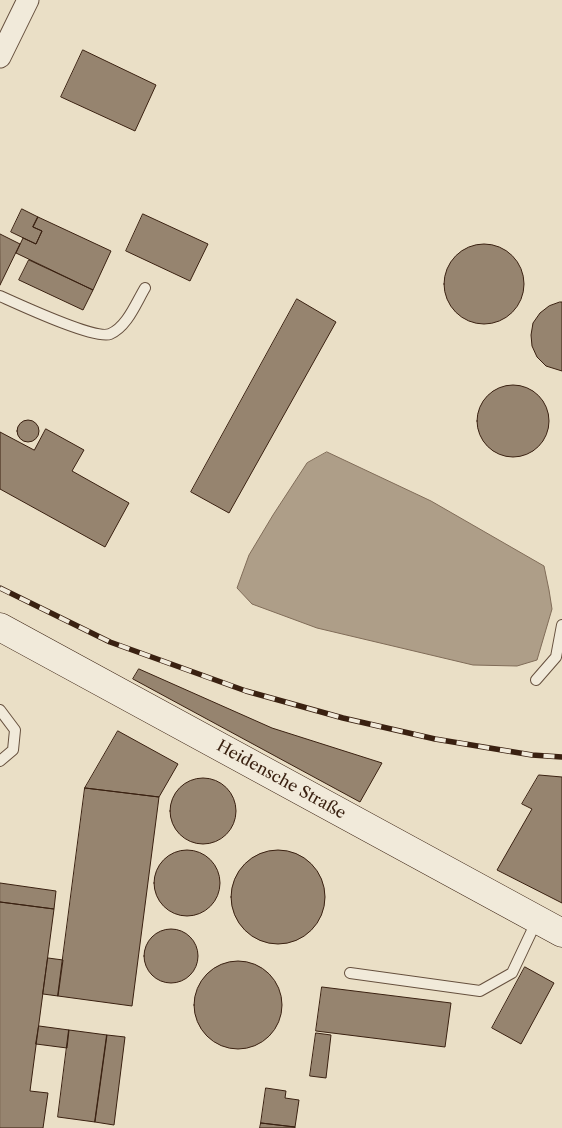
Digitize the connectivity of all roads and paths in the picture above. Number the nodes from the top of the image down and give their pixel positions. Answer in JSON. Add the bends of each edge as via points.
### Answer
{"nodes":[{"id":1,"x":28,"y":0,"type":"edge"},
{"id":2,"x":0,"y":57,"type":"edge"},
{"id":3,"x":145,"y":288,"type":"dead end"},
{"id":4,"x":0,"y":296,"type":"edge"},
{"id":5,"x":562,"y":625,"type":"edge"},
{"id":6,"x":0,"y":627,"type":"edge"},
{"id":7,"x":536,"y":680,"type":"dead end"},
{"id":8,"x":0,"y":710,"type":"edge"},
{"id":9,"x":0,"y":761,"type":"edge"},
{"id":10,"x":537,"y":920,"type":"junction"},
{"id":11,"x":562,"y":934,"type":"edge"},
{"id":12,"x":350,"y":973,"type":"dead end"}],
"edges":[{"from":1,"to":2,"type":"street"},
{"from":3,"to":4,"type":"lane","via":[[122,326],[109,334],[82,329]]},
{"from":5,"to":7,"type":"lane","via":[[556,657]]},
{"from":6,"to":10,"type":"main road","name":"Heidensche Straße"},
{"from":8,"to":9,"type":"lane","via":[[15,730],[13,750]]},
{"from":10,"to":11,"type":"main road","name":"Heidensche Straße"},
{"from":10,"to":12,"type":"lane","via":[[512,973],[480,991]]}]}
